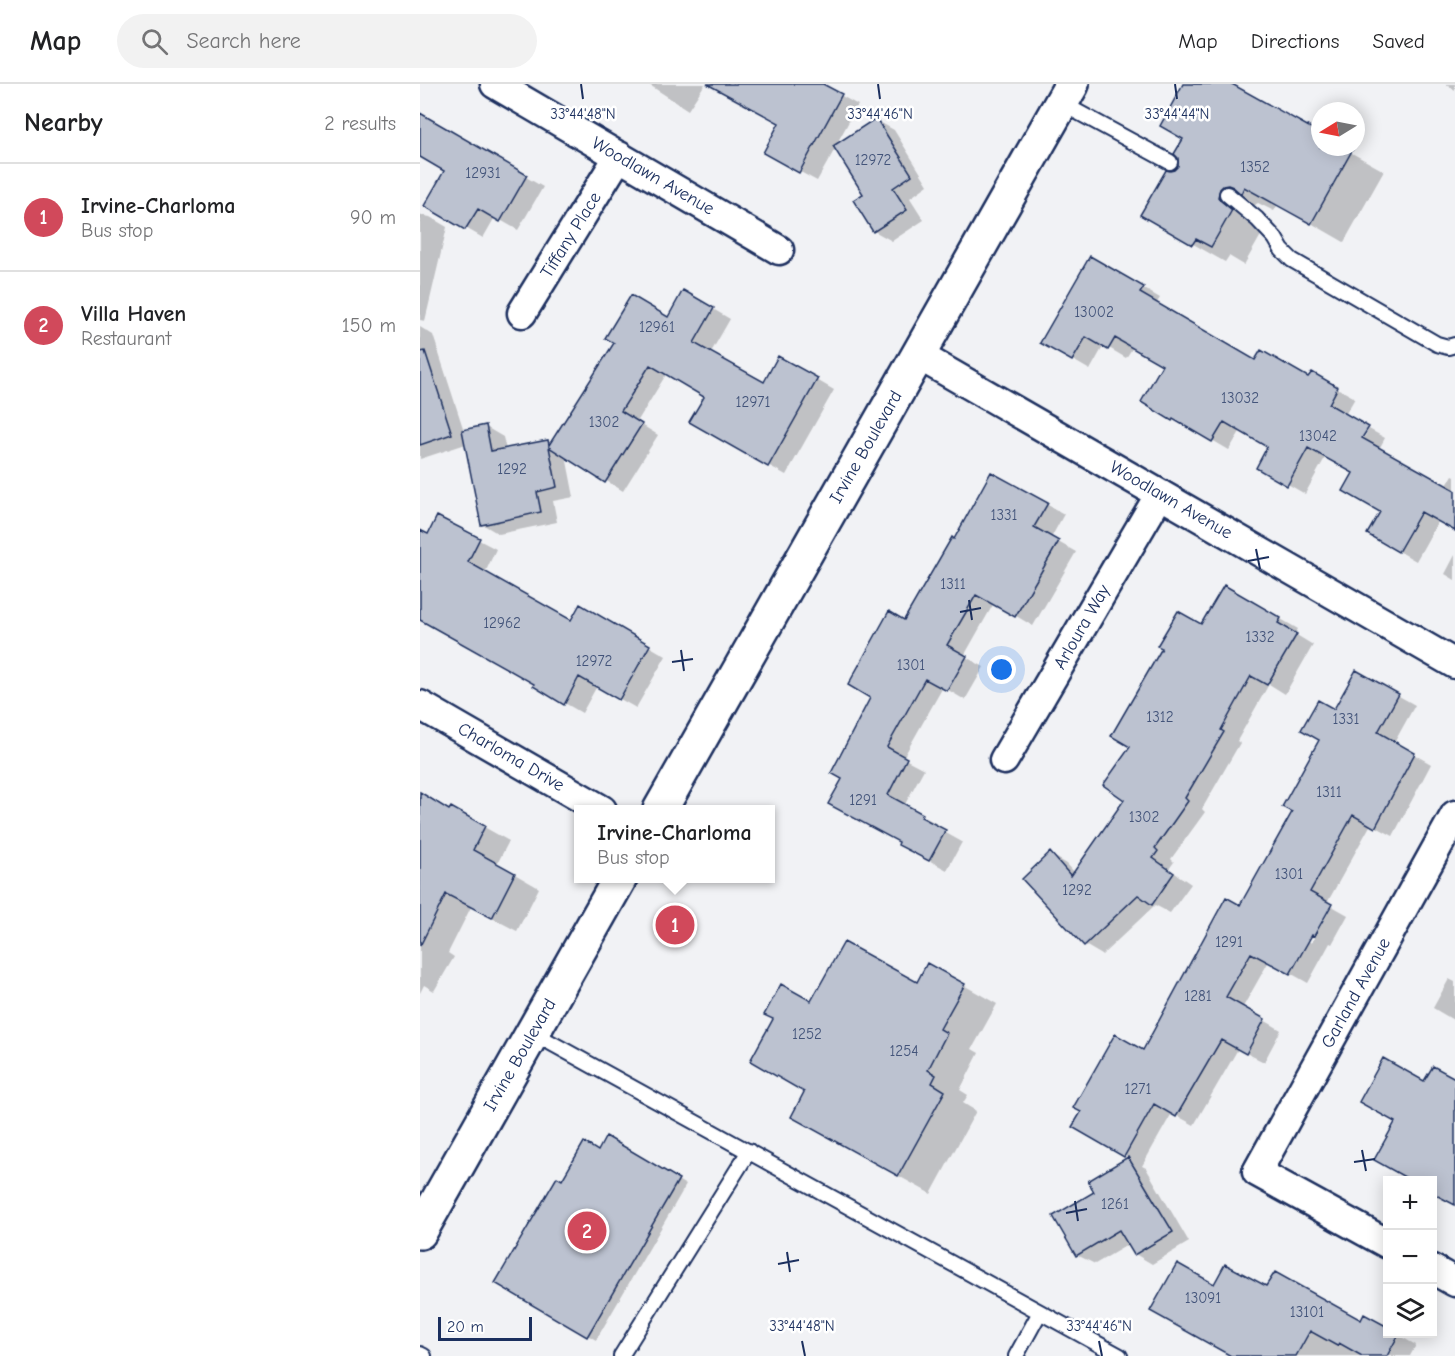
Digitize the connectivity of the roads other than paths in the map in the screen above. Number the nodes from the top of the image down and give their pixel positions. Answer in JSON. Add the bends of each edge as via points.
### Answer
{"nodes":[{"id":1,"x":495,"y":84,"type":"edge"},
{"id":2,"x":1066,"y":93,"type":"edge"},
{"id":3,"x":619,"y":156,"type":"junction"},
{"id":4,"x":1170,"y":162,"type":"dead end"},
{"id":5,"x":1227,"y":194,"type":"dead end"},
{"id":6,"x":779,"y":250,"type":"dead end"},
{"id":7,"x":522,"y":313,"type":"dead end"},
{"id":8,"x":1455,"y":345,"type":"edge"},
{"id":9,"x":918,"y":355,"type":"junction"},
{"id":10,"x":1160,"y":495,"type":"junction"},
{"id":11,"x":1455,"y":664,"type":"edge"},
{"id":12,"x":420,"y":705,"type":"edge"},
{"id":13,"x":1004,"y":760,"type":"dead end"},
{"id":14,"x":593,"y":805,"type":"edge"},
{"id":15,"x":663,"y":805,"type":"edge"},
{"id":16,"x":1455,"y":815,"type":"edge"},
{"id":17,"x":618,"y":883,"type":"edge"},
{"id":18,"x":533,"y":1033,"type":"junction"},
{"id":19,"x":749,"y":1151,"type":"junction"},
{"id":20,"x":420,"y":1232,"type":"edge"},
{"id":21,"x":1383,"y":1241,"type":"edge"},
{"id":22,"x":1437,"y":1272,"type":"edge"},
{"id":23,"x":1455,"y":1282,"type":"edge"},
{"id":24,"x":1040,"y":1312,"type":"junction"},
{"id":25,"x":621,"y":1356,"type":"edge"},
{"id":26,"x":1016,"y":1356,"type":"edge"},
{"id":27,"x":1120,"y":1356,"type":"edge"}],
"edges":[{"from":1,"to":3,"type":"street","name":"Woodlawn Avenue"},
{"from":2,"to":4,"type":"lane"},
{"from":2,"to":9,"type":"main road","name":"Irvine Boulevard"},
{"from":3,"to":6,"type":"street","name":"Woodlawn Avenue"},
{"from":3,"to":7,"type":"street","name":"Tiffany Place"},
{"from":5,"to":8,"type":"lane","via":[[1257,219],[1292,260],[1437,344]]},
{"from":9,"to":10,"type":"street","name":"Woodlawn Avenue"},
{"from":9,"to":15,"type":"main road","name":"Irvine Boulevard"},
{"from":10,"to":11,"type":"street","name":"Woodlawn Avenue"},
{"from":10,"to":13,"type":"street","name":"Arloura Way"},
{"from":12,"to":14,"type":"street","name":"Charloma Drive"},
{"from":16,"to":21,"type":"street","name":"Garland Avenue","via":[[1257,1172]]},
{"from":17,"to":18,"type":"main road","name":"Irvine Boulevard"},
{"from":18,"to":19,"type":"lane"},
{"from":18,"to":20,"type":"main road","name":"Irvine Boulevard"},
{"from":19,"to":24,"type":"lane"},
{"from":19,"to":25,"type":"lane"},
{"from":22,"to":23,"type":"street"},
{"from":24,"to":26,"type":"lane"},
{"from":24,"to":27,"type":"lane"}]}
